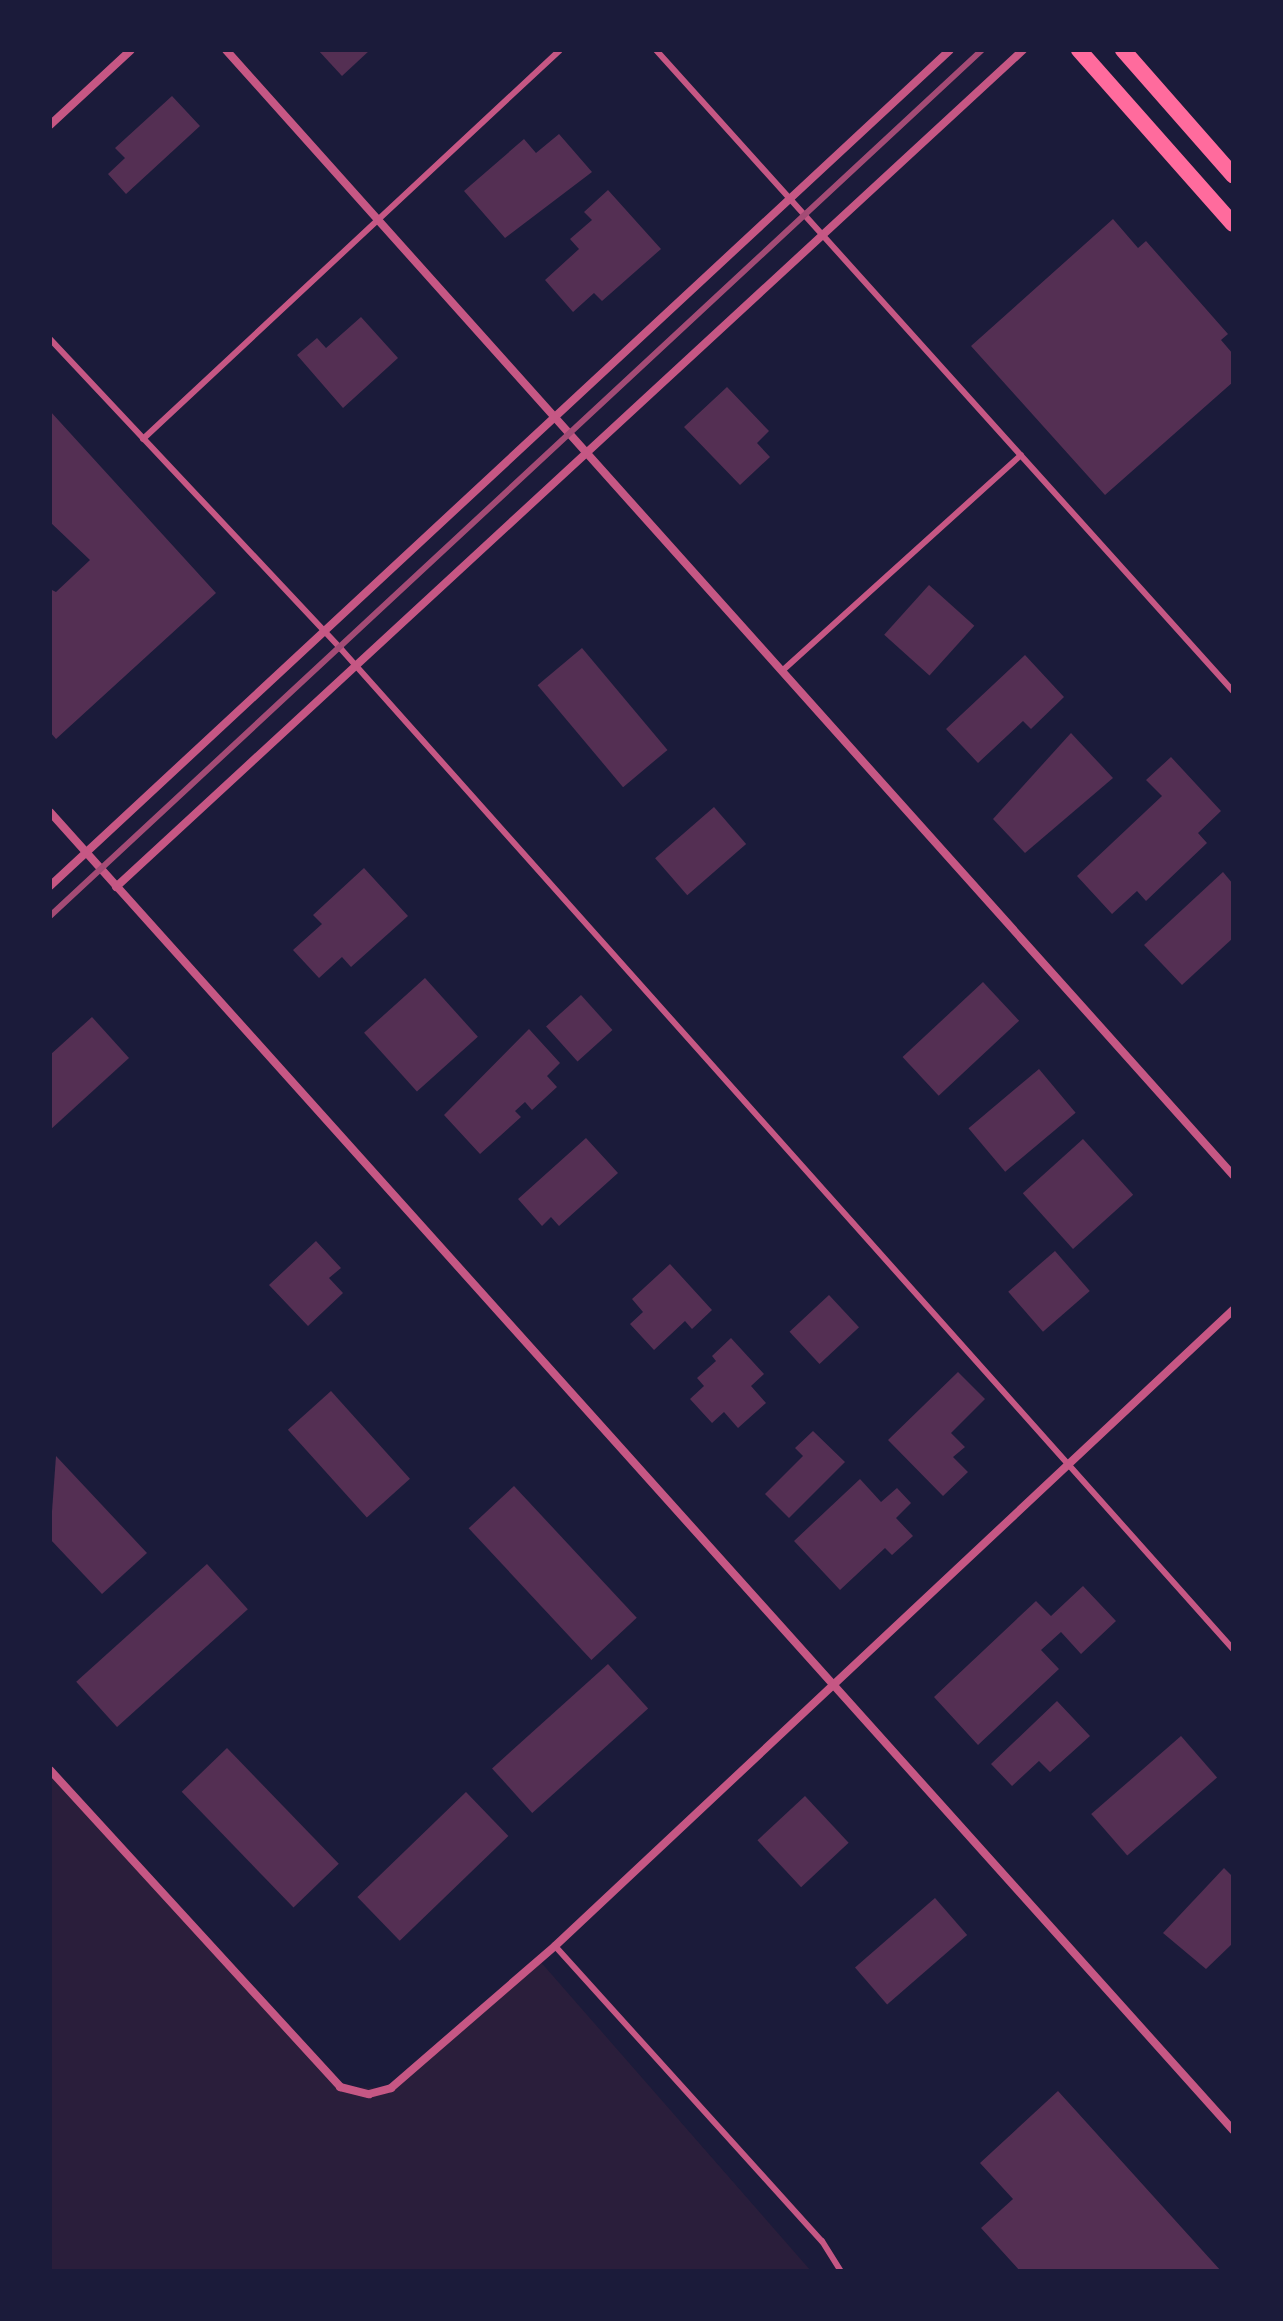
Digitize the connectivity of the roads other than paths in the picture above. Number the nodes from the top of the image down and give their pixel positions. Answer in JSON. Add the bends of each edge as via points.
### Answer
{"nodes":[{"id":1,"x":131,"y":50,"type":"edge"},
{"id":2,"x":226,"y":50,"type":"edge"},
{"id":3,"x":560,"y":50,"type":"edge"},
{"id":4,"x":656,"y":50,"type":"edge"},
{"id":5,"x":950,"y":50,"type":"edge"},
{"id":6,"x":1023,"y":50,"type":"edge"},
{"id":7,"x":1079,"y":50,"type":"edge"},
{"id":8,"x":1123,"y":50,"type":"edge"},
{"id":9,"x":50,"y":125,"type":"edge"},
{"id":10,"x":1233,"y":175,"type":"edge"},
{"id":11,"x":790,"y":198,"type":"junction"},
{"id":12,"x":378,"y":221,"type":"junction"},
{"id":13,"x":1233,"y":224,"type":"edge"},
{"id":14,"x":823,"y":235,"type":"junction"},
{"id":15,"x":50,"y":339,"type":"edge"},
{"id":16,"x":556,"y":419,"type":"junction"},
{"id":17,"x":143,"y":439,"type":"junction"},
{"id":18,"x":588,"y":454,"type":"junction"},
{"id":19,"x":1021,"y":455,"type":"junction"},
{"id":20,"x":321,"y":629,"type":"junction"},
{"id":21,"x":357,"y":666,"type":"junction"},
{"id":22,"x":782,"y":671,"type":"junction"},
{"id":23,"x":1233,"y":691,"type":"edge"},
{"id":24,"x":50,"y":812,"type":"edge"},
{"id":25,"x":86,"y":852,"type":"junction"},
{"id":26,"x":50,"y":886,"type":"edge"},
{"id":27,"x":116,"y":887,"type":"junction"},
{"id":28,"x":1233,"y":1175,"type":"edge"},
{"id":29,"x":1233,"y":1310,"type":"edge"},
{"id":30,"x":1066,"y":1465,"type":"junction"},
{"id":31,"x":1233,"y":1649,"type":"edge"},
{"id":32,"x":833,"y":1682,"type":"junction"},
{"id":33,"x":50,"y":1770,"type":"edge"},
{"id":34,"x":555,"y":1946,"type":"junction"},
{"id":35,"x":1233,"y":2130,"type":"edge"},
{"id":36,"x":841,"y":2271,"type":"edge"}],
"edges":[{"from":1,"to":9,"type":"street"},
{"from":2,"to":12,"type":"street"},
{"from":3,"to":12,"type":"lane"},
{"from":4,"to":11,"type":"lane"},
{"from":5,"to":11,"type":"street"},
{"from":6,"to":14,"type":"street"},
{"from":7,"to":13,"type":"main road"},
{"from":8,"to":10,"type":"main road"},
{"from":11,"to":14,"type":"lane"},
{"from":11,"to":16,"type":"street"},
{"from":12,"to":16,"type":"street"},
{"from":12,"to":17,"type":"lane"},
{"from":14,"to":18,"type":"street"},
{"from":14,"to":19,"type":"lane"},
{"from":15,"to":17,"type":"lane"},
{"from":16,"to":18,"type":"street"},
{"from":16,"to":20,"type":"street"},
{"from":17,"to":20,"type":"lane"},
{"from":18,"to":21,"type":"street"},
{"from":18,"to":22,"type":"street"},
{"from":19,"to":22,"type":"lane"},
{"from":19,"to":23,"type":"lane"},
{"from":20,"to":21,"type":"lane"},
{"from":20,"to":25,"type":"street"},
{"from":21,"to":27,"type":"street"},
{"from":21,"to":30,"type":"lane"},
{"from":22,"to":28,"type":"street"},
{"from":24,"to":25,"type":"street"},
{"from":25,"to":26,"type":"street"},
{"from":25,"to":27,"type":"street"},
{"from":27,"to":32,"type":"street"},
{"from":29,"to":30,"type":"street"},
{"from":30,"to":31,"type":"lane"},
{"from":30,"to":32,"type":"street"},
{"from":32,"to":34,"type":"street"},
{"from":32,"to":35,"type":"street"},
{"from":33,"to":34,"type":"street","via":[[340,2087],[369,2094],[391,2088]]},
{"from":34,"to":36,"type":"lane","via":[[822,2241]]}]}
